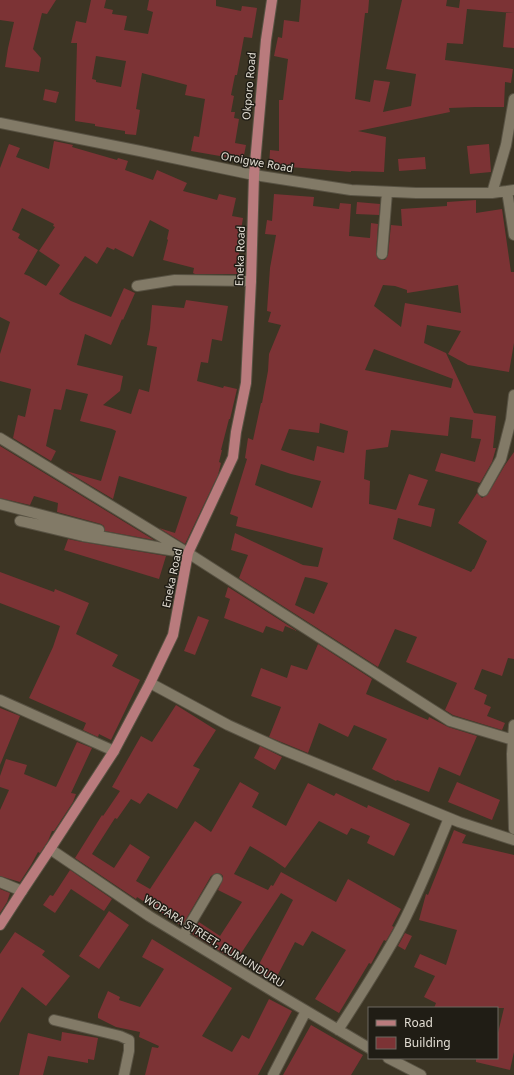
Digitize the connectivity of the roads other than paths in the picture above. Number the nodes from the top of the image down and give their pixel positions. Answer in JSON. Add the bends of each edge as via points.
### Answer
{"nodes":[{"id":1,"x":272,"y":0,"type":"edge"},
{"id":2,"x":514,"y":99,"type":"edge"},
{"id":3,"x":0,"y":123,"type":"edge"},
{"id":4,"x":254,"y":175,"type":"junction"},
{"id":5,"x":510,"y":190,"type":"edge"},
{"id":6,"x":387,"y":192,"type":"junction"},
{"id":7,"x":492,"y":193,"type":"junction"},
{"id":8,"x":514,"y":235,"type":"edge"},
{"id":9,"x":382,"y":254,"type":"dead end"},
{"id":10,"x":251,"y":281,"type":"junction"},
{"id":11,"x":137,"y":286,"type":"dead end"},
{"id":12,"x":514,"y":395,"type":"edge"},
{"id":13,"x":0,"y":438,"type":"edge"},
{"id":14,"x":483,"y":491,"type":"dead end"},
{"id":15,"x":0,"y":504,"type":"edge"},
{"id":16,"x":188,"y":553,"type":"junction"},
{"id":17,"x":150,"y":683,"type":"junction"},
{"id":18,"x":0,"y":700,"type":"edge"},
{"id":19,"x":514,"y":725,"type":"edge"},
{"id":20,"x":513,"y":740,"type":"junction"},
{"id":21,"x":114,"y":751,"type":"junction"},
{"id":22,"x":449,"y":818,"type":"junction"},
{"id":23,"x":514,"y":829,"type":"edge"},
{"id":24,"x":514,"y":840,"type":"edge"},
{"id":25,"x":50,"y":849,"type":"junction"},
{"id":26,"x":217,"y":879,"type":"dead end"},
{"id":27,"x":0,"y":882,"type":"edge"},
{"id":28,"x":22,"y":891,"type":"junction"},
{"id":29,"x":0,"y":925,"type":"edge"},
{"id":30,"x":183,"y":936,"type":"junction"},
{"id":31,"x":306,"y":1011,"type":"junction"},
{"id":32,"x":54,"y":1020,"type":"dead end"},
{"id":33,"x":338,"y":1030,"type":"junction"},
{"id":34,"x":368,"y":1047,"type":"edge"},
{"id":35,"x":390,"y":1059,"type":"edge"},
{"id":36,"x":124,"y":1075,"type":"edge"},
{"id":37,"x":272,"y":1075,"type":"edge"},
{"id":38,"x":420,"y":1075,"type":"edge"}],
"edges":[{"from":1,"to":4,"type":"main road","name":"Okporo Road"},
{"from":2,"to":7,"type":"street","via":[[506,144]]},
{"from":3,"to":4,"type":"street","name":"Oroigwe Road"},
{"from":4,"to":6,"type":"street","name":"Oroigwe Road","via":[[351,190]]},
{"from":4,"to":10,"type":"main road","name":"Eneka Road"},
{"from":5,"to":7,"type":"street","name":"Oroigwe Road"},
{"from":5,"to":8,"type":"street"},
{"from":6,"to":7,"type":"street","name":"Oroigwe Road"},
{"from":6,"to":9,"type":"street"},
{"from":10,"to":11,"type":"street","via":[[176,280]]},
{"from":10,"to":16,"type":"main road","name":"Eneka Road","via":[[246,383],[233,458]]},
{"from":12,"to":14,"type":"street","via":[[511,420],[501,459]]},
{"from":13,"to":16,"type":"street"},
{"from":15,"to":16,"type":"street"},
{"from":16,"to":16,"type":"street","via":[[83,536],[20,521],[36,524]]},
{"from":16,"to":17,"type":"main road","name":"Eneka Road","via":[[173,635]]},
{"from":16,"to":20,"type":"street","via":[[450,721]]},
{"from":17,"to":21,"type":"main road","name":"Eneka Road"},
{"from":17,"to":22,"type":"street","via":[[228,725]]},
{"from":18,"to":21,"type":"street"},
{"from":19,"to":20,"type":"street"},
{"from":20,"to":23,"type":"street"},
{"from":21,"to":25,"type":"main road","name":"Eneka Road"},
{"from":22,"to":24,"type":"street"},
{"from":22,"to":33,"type":"street","via":[[401,926]]},
{"from":25,"to":28,"type":"main road","name":"Eneka Road"},
{"from":25,"to":30,"type":"street","name":"WOPARA STREET, RUMUNDURU"},
{"from":26,"to":30,"type":"street"},
{"from":27,"to":28,"type":"street"},
{"from":28,"to":29,"type":"main road","name":"Eneka Road"},
{"from":30,"to":31,"type":"street","name":"WOPARA STREET, RUMUNDURU"},
{"from":31,"to":33,"type":"street","name":"WOPARA STREET, RUMUNDURU"},
{"from":31,"to":37,"type":"street"},
{"from":32,"to":36,"type":"street","via":[[129,1040]]},
{"from":33,"to":34,"type":"street","name":"WOPARA STREET, RUMUNDURU"},
{"from":35,"to":38,"type":"street"}]}
